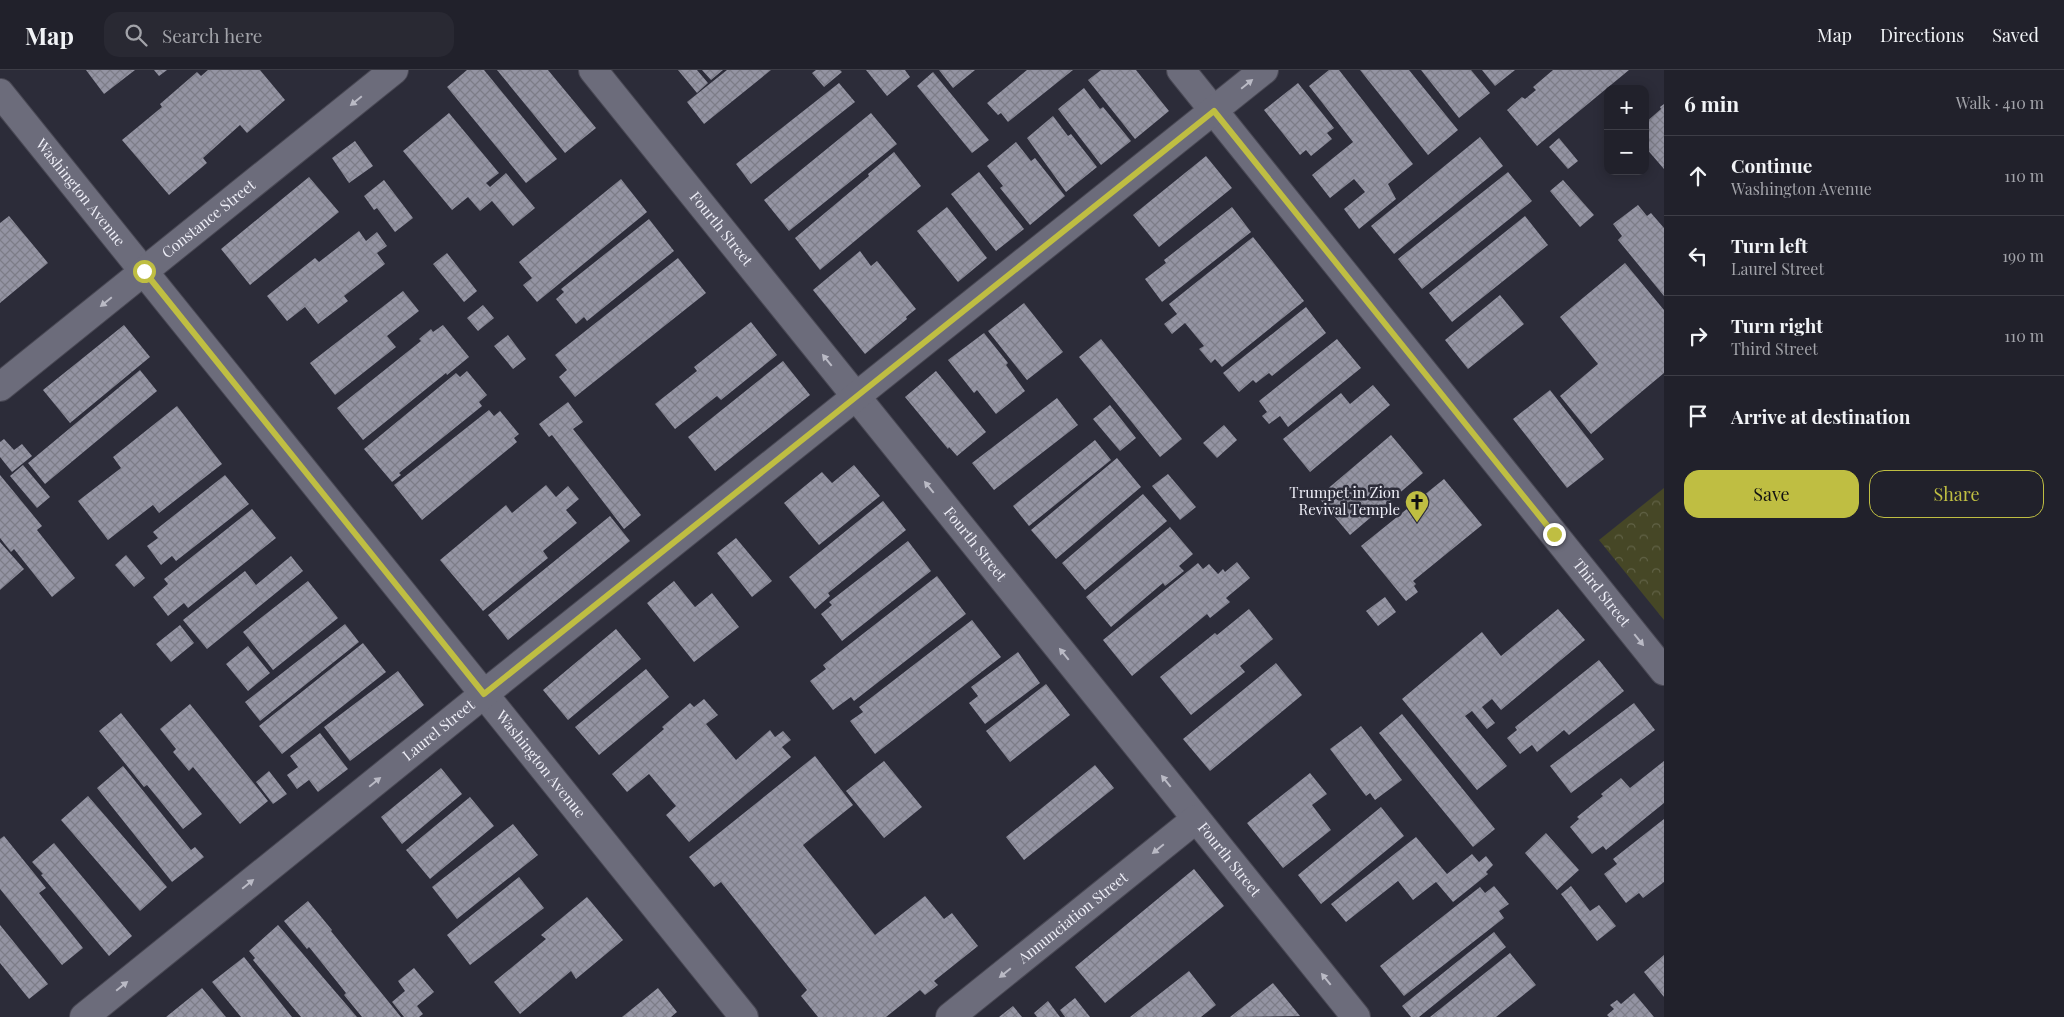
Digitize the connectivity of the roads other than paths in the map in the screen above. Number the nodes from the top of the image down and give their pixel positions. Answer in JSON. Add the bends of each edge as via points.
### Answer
{"nodes":[{"id":1,"x":394,"y":70,"type":"edge"},
{"id":2,"x":593,"y":70,"type":"edge"},
{"id":3,"x":1181,"y":70,"type":"edge"},
{"id":4,"x":1264,"y":70,"type":"edge"},
{"id":5,"x":0,"y":93,"type":"edge"},
{"id":6,"x":1214,"y":111,"type":"junction"},
{"id":7,"x":144,"y":271,"type":"junction"},
{"id":8,"x":0,"y":387,"type":"edge"},
{"id":9,"x":856,"y":396,"type":"junction"},
{"id":10,"x":1664,"y":671,"type":"edge"},
{"id":11,"x":484,"y":694,"type":"junction"},
{"id":12,"x":1196,"y":819,"type":"junction"},
{"id":13,"x":84,"y":1017,"type":"edge"},
{"id":14,"x":744,"y":1017,"type":"edge"},
{"id":15,"x":950,"y":1017,"type":"edge"},
{"id":16,"x":1356,"y":1017,"type":"edge"}],
"edges":[{"from":1,"to":7,"type":"street","name":"Constance Street","one_way":true},
{"from":9,"to":2,"type":"street","name":"Fourth Street","one_way":true},
{"from":3,"to":6,"type":"street","name":"Third Street"},
{"from":6,"to":4,"type":"street","name":"Laurel Street","one_way":true},
{"from":5,"to":7,"type":"street","name":"Washington Avenue"},
{"from":6,"to":9,"type":"street","name":"Laurel Street"},
{"from":6,"to":10,"type":"street","name":"Third Street","one_way":true},
{"from":7,"to":8,"type":"street","name":"Constance Street","one_way":true},
{"from":7,"to":11,"type":"street","name":"Washington Avenue"},
{"from":9,"to":11,"type":"street","name":"Laurel Street"},
{"from":12,"to":9,"type":"street","name":"Fourth Street","one_way":true},
{"from":13,"to":11,"type":"street","name":"Laurel Street","one_way":true},
{"from":11,"to":14,"type":"street","name":"Washington Avenue"},
{"from":12,"to":15,"type":"street","name":"Annunciation Street","one_way":true},
{"from":16,"to":12,"type":"street","name":"Fourth Street","one_way":true}]}
